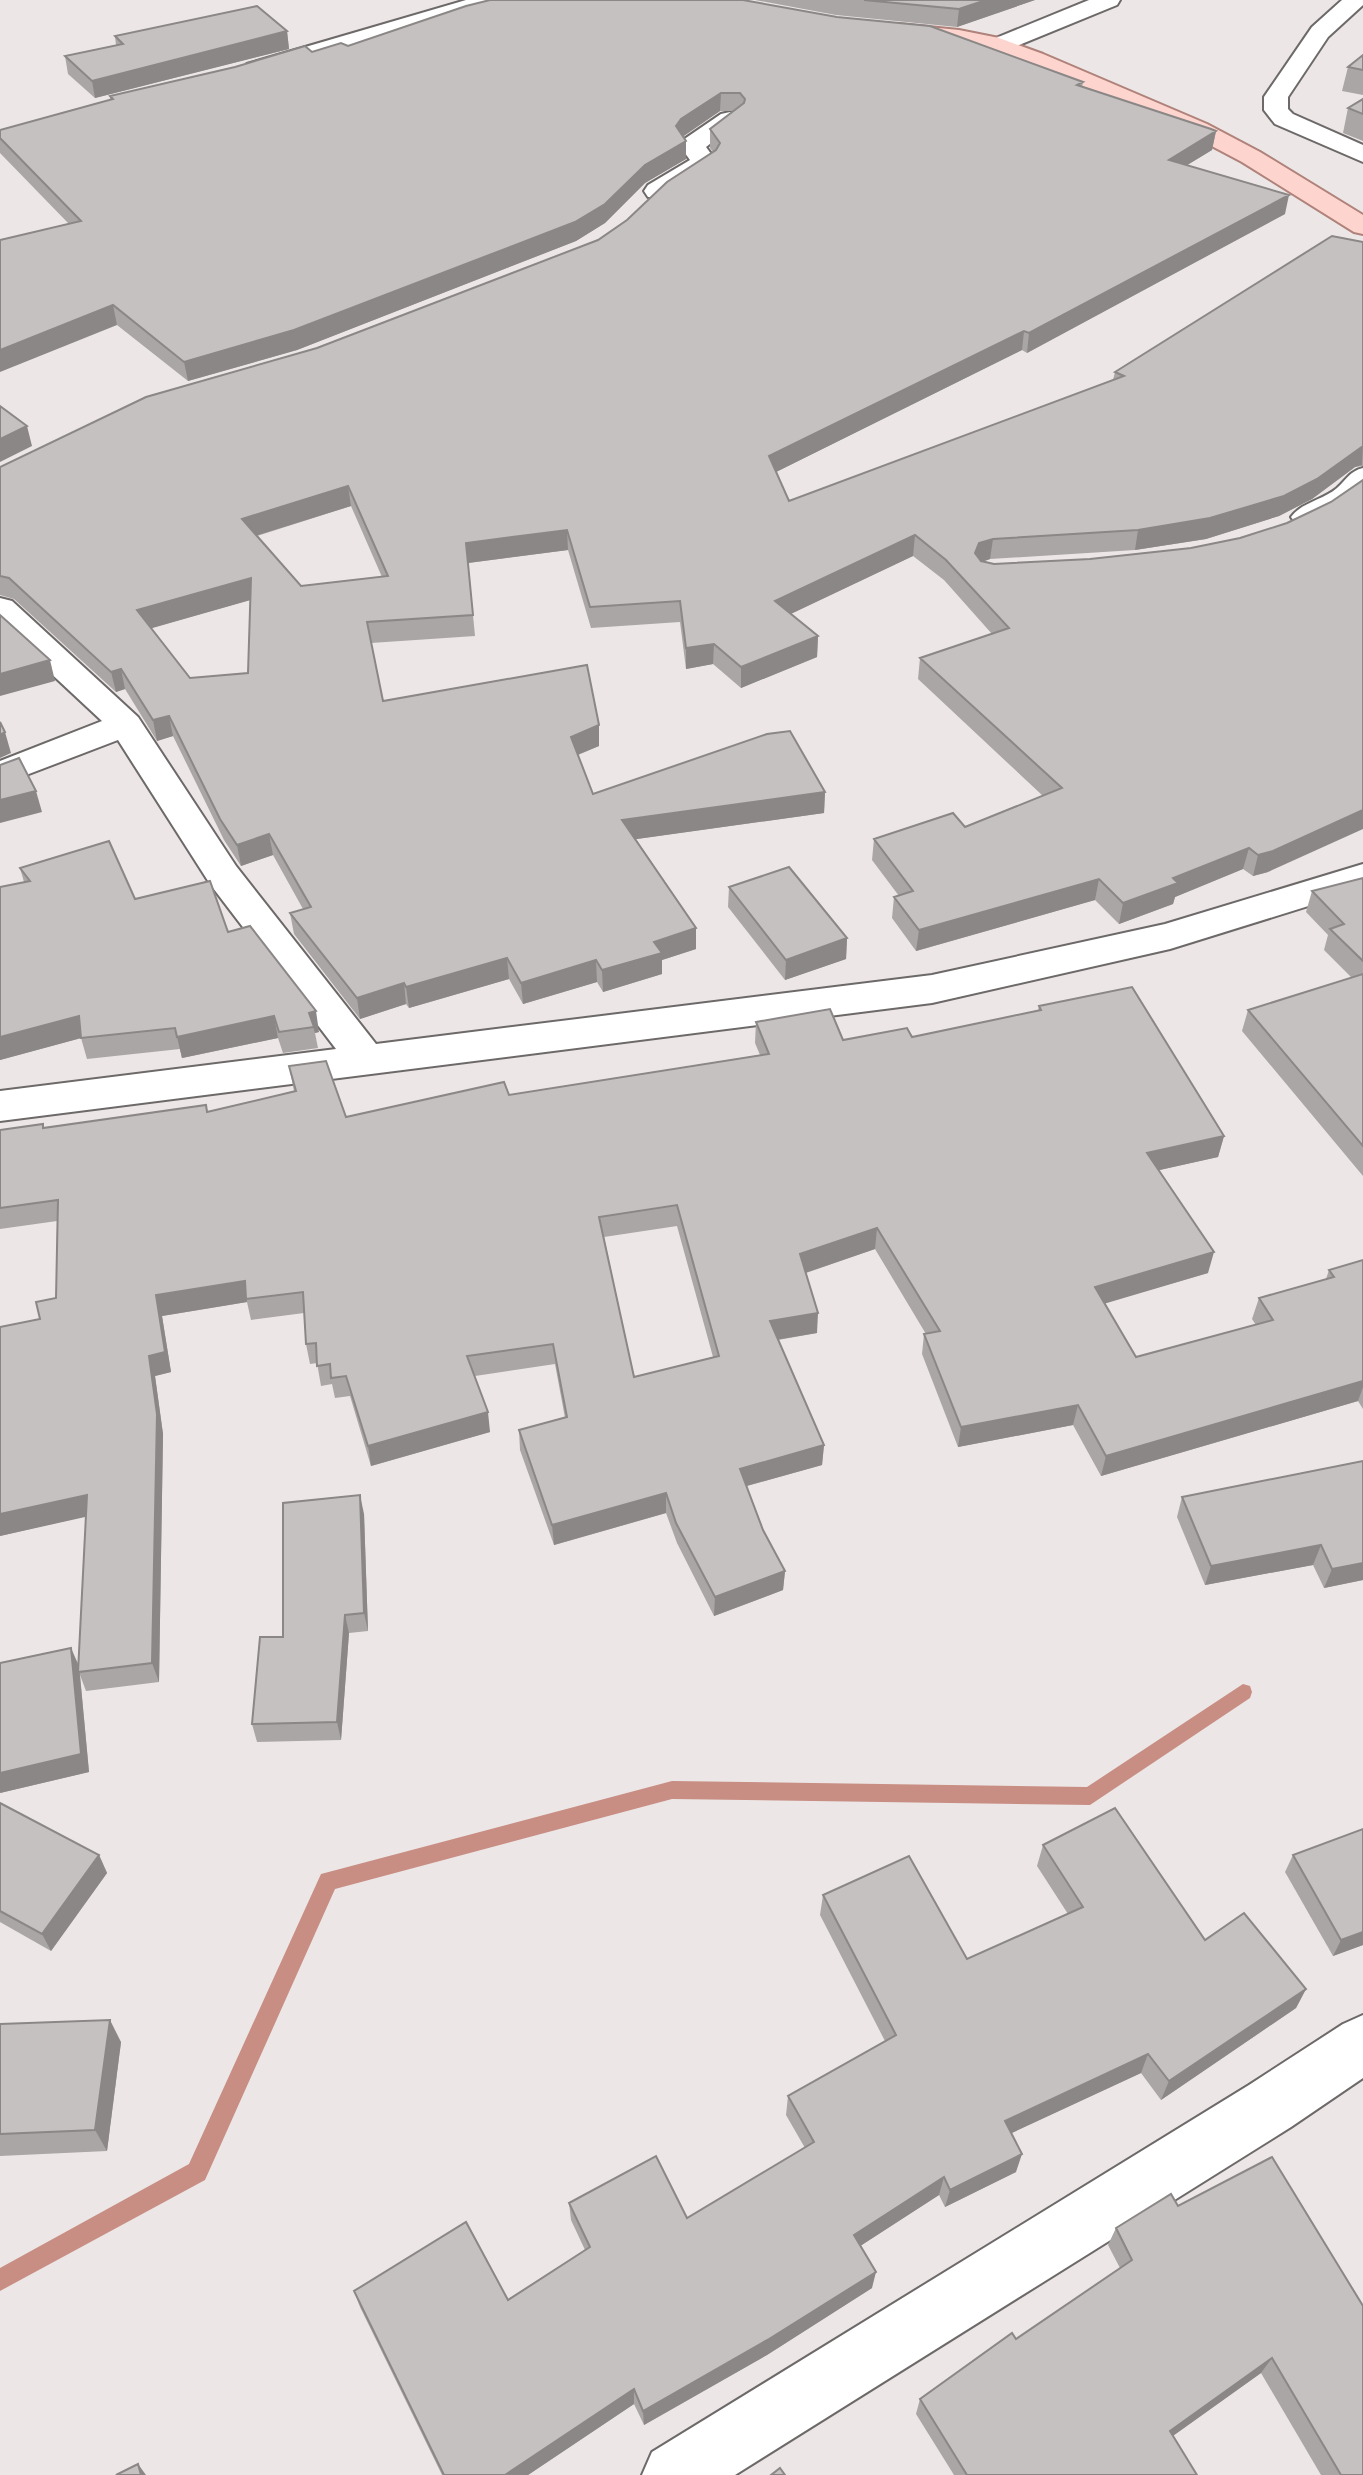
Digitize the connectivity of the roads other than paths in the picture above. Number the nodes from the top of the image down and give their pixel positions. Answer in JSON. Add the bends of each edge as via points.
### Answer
{"nodes":[{"id":1,"x":491,"y":0,"type":"edge"},
{"id":2,"x":1109,"y":0,"type":"edge"},
{"id":3,"x":1355,"y":0,"type":"edge"},
{"id":4,"x":882,"y":29,"type":"edge"},
{"id":5,"x":999,"y":45,"type":"junction"},
{"id":6,"x":229,"y":77,"type":"edge"},
{"id":7,"x":730,"y":119,"type":"edge"},
{"id":8,"x":1363,"y":154,"type":"edge"},
{"id":9,"x":636,"y":212,"type":"edge"},
{"id":10,"x":1363,"y":226,"type":"edge"},
{"id":11,"x":1363,"y":477,"type":"edge"},
{"id":12,"x":1283,"y":529,"type":"edge"},
{"id":13,"x":0,"y":608,"type":"edge"},
{"id":14,"x":126,"y":724,"type":"junction"},
{"id":15,"x":0,"y":774,"type":"edge"},
{"id":16,"x":1363,"y":876,"type":"edge"},
{"id":17,"x":366,"y":1060,"type":"junction"},
{"id":18,"x":0,"y":1106,"type":"edge"},
{"id":19,"x":1363,"y":2044,"type":"edge"},
{"id":20,"x":675,"y":2475,"type":"edge"}],
"edges":[{"from":1,"to":6,"type":"street"},
{"from":2,"to":5,"type":"street"},
{"from":3,"to":8,"type":"street","via":[[1320,32],[1276,97],[1276,110],[1284,119]]},
{"from":4,"to":5,"type":"main road"},
{"from":5,"to":10,"type":"main road","via":[[1198,129]]},
{"from":7,"to":9,"type":"street","via":[[692,145],[704,162],[656,192]]},
{"from":11,"to":12,"type":"street","via":[[1346,496]]},
{"from":13,"to":14,"type":"street"},
{"from":14,"to":15,"type":"street"},
{"from":14,"to":17,"type":"street","via":[[223,875]]},
{"from":16,"to":17,"type":"street","via":[[1170,936],[932,989]]},
{"from":17,"to":18,"type":"street"},
{"from":19,"to":20,"type":"street"}]}
